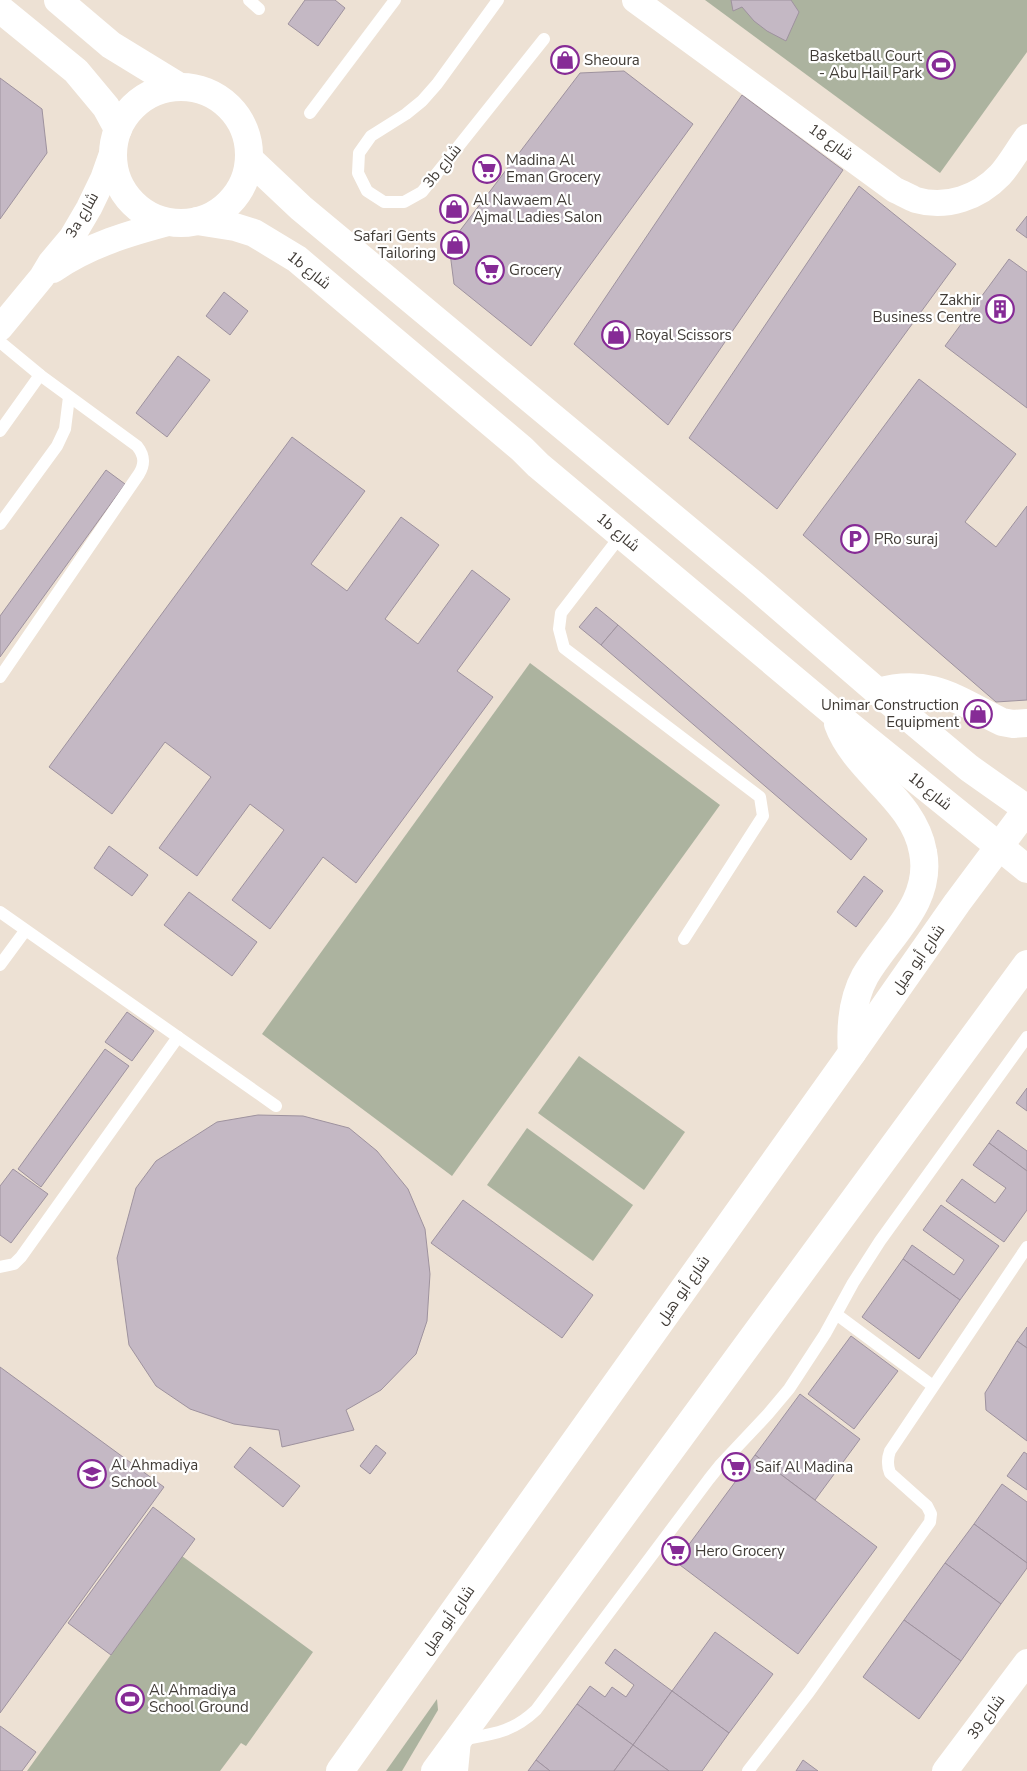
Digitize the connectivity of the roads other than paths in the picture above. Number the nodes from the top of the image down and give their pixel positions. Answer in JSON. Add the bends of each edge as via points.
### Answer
{"nodes":[{"id":1,"x":58,"y":0,"type":"edge"},
{"id":2,"x":249,"y":0,"type":"edge"},
{"id":3,"x":395,"y":0,"type":"edge"},
{"id":4,"x":498,"y":0,"type":"edge"},
{"id":5,"x":635,"y":0,"type":"edge"},
{"id":6,"x":0,"y":9,"type":"edge"},
{"id":7,"x":259,"y":9,"type":"dead end"},
{"id":8,"x":10,"y":25,"type":"edge"},
{"id":9,"x":544,"y":39,"type":"dead end"},
{"id":10,"x":178,"y":86,"type":"junction"},
{"id":11,"x":310,"y":113,"type":"dead end"},
{"id":12,"x":1027,"y":137,"type":"edge"},
{"id":13,"x":116,"y":139,"type":"junction"},
{"id":14,"x":249,"y":159,"type":"junction"},
{"id":15,"x":185,"y":222,"type":"junction"},
{"id":16,"x":42,"y":277,"type":"junction"},
{"id":17,"x":2,"y":327,"type":"edge"},
{"id":18,"x":40,"y":375,"type":"junction"},
{"id":19,"x":69,"y":397,"type":"junction"},
{"id":20,"x":0,"y":431,"type":"edge"},
{"id":21,"x":0,"y":524,"type":"edge"},
{"id":22,"x":622,"y":534,"type":"junction"},
{"id":23,"x":0,"y":677,"type":"edge"},
{"id":24,"x":878,"y":692,"type":"junction"},
{"id":25,"x":834,"y":713,"type":"junction"},
{"id":26,"x":1027,"y":723,"type":"edge"},
{"id":27,"x":1027,"y":809,"type":"edge"},
{"id":28,"x":1000,"y":847,"type":"junction"},
{"id":29,"x":1027,"y":870,"type":"edge"},
{"id":30,"x":0,"y":912,"type":"edge"},
{"id":31,"x":25,"y":931,"type":"junction"},
{"id":32,"x":684,"y":939,"type":"dead end"},
{"id":33,"x":1027,"y":964,"type":"edge"},
{"id":34,"x":0,"y":965,"type":"edge"},
{"id":35,"x":178,"y":1037,"type":"junction"},
{"id":36,"x":1027,"y":1037,"type":"edge"},
{"id":37,"x":852,"y":1054,"type":"junction"},
{"id":38,"x":276,"y":1106,"type":"dead end"},
{"id":39,"x":1027,"y":1247,"type":"edge"},
{"id":40,"x":0,"y":1267,"type":"edge"},
{"id":41,"x":836,"y":1314,"type":"junction"},
{"id":42,"x":933,"y":1386,"type":"junction"},
{"id":43,"x":1027,"y":1662,"type":"edge"},
{"id":44,"x":458,"y":1740,"type":"junction"},
{"id":45,"x":340,"y":1771,"type":"edge"},
{"id":46,"x":436,"y":1771,"type":"edge"},
{"id":47,"x":456,"y":1771,"type":"edge"},
{"id":48,"x":748,"y":1771,"type":"edge"},
{"id":49,"x":946,"y":1771,"type":"edge"}],
"edges":[{"from":1,"to":10,"type":"street","via":[[111,45]]},
{"from":2,"to":7,"type":"lane"},
{"from":3,"to":11,"type":"lane"},
{"from":4,"to":9,"type":"lane","name":"3b شارع","via":[[422,101],[371,136],[359,152],[358,173],[366,191],[384,202],[404,202],[422,192]]},
{"from":5,"to":12,"type":"street","name":"شارع 18","via":[[895,190],[916,200],[939,203],[962,200],[983,190],[1001,174]]},
{"from":6,"to":8,"type":"street"},
{"from":8,"to":13,"type":"street","via":[[76,71],[106,107]]},
{"from":10,"to":13,"type":"street","via":[[159,90],[142,99],[128,112]]},
{"from":10,"to":14,"type":"street","via":[[197,88],[230,106],[248,140]]},
{"from":13,"to":15,"type":"street","via":[[114,165],[128,197],[155,218]]},
{"from":13,"to":16,"type":"street","name":"3a شارع","via":[[89,208]]},
{"from":14,"to":15,"type":"street","via":[[244,180],[233,199],[217,213]]},
{"from":14,"to":24,"type":"street","via":[[301,208]]},
{"from":15,"to":16,"type":"street","name":"3a شارع","via":[[131,233],[92,247]]},
{"from":15,"to":22,"type":"street","name":"1b شارع","via":[[235,227],[254,233],[297,259]]},
{"from":16,"to":17,"type":"street","name":"3a شارع"},
{"from":17,"to":18,"type":"lane"},
{"from":18,"to":19,"type":"lane"},
{"from":18,"to":20,"type":"lane"},
{"from":19,"to":21,"type":"lane","via":[[65,430],[57,446]]},
{"from":19,"to":23,"type":"lane","via":[[137,446],[142,452],[143,467]]},
{"from":22,"to":25,"type":"street","name":"1b شارع"},
{"from":22,"to":32,"type":"lane","via":[[561,613],[564,648],[760,797],[763,816]]},
{"from":24,"to":26,"type":"street","via":[[919,686],[935,690],[1002,722]]},
{"from":24,"to":27,"type":"street","via":[[968,768]]},
{"from":25,"to":28,"type":"street","name":"1b شارع"},
{"from":25,"to":37,"type":"street","via":[[852,750],[913,821],[924,852],[918,901],[859,991],[850,1029]]},
{"from":27,"to":28,"type":"street","name":"شارع أبو هيل"},
{"from":28,"to":29,"type":"street","name":"1b شارع"},
{"from":28,"to":37,"type":"street","name":"شارع أبو هيل"},
{"from":30,"to":31,"type":"lane"},
{"from":31,"to":34,"type":"lane"},
{"from":31,"to":35,"type":"lane"},
{"from":33,"to":44,"type":"street"},
{"from":35,"to":38,"type":"lane"},
{"from":35,"to":40,"type":"lane","via":[[21,1257],[14,1264]]},
{"from":36,"to":41,"type":"lane","via":[[880,1242]]},
{"from":37,"to":45,"type":"street","name":"شارع أبو هيل"},
{"from":39,"to":42,"type":"lane"},
{"from":41,"to":42,"type":"lane"},
{"from":41,"to":44,"type":"lane","via":[[789,1388],[709,1479],[536,1710],[512,1728]]},
{"from":42,"to":48,"type":"lane","via":[[887,1458],[890,1473],[927,1506],[930,1522],[809,1692]]},
{"from":43,"to":49,"type":"street","name":"شارع 39"},
{"from":44,"to":46,"type":"street"},
{"from":44,"to":47,"type":"street"}]}
